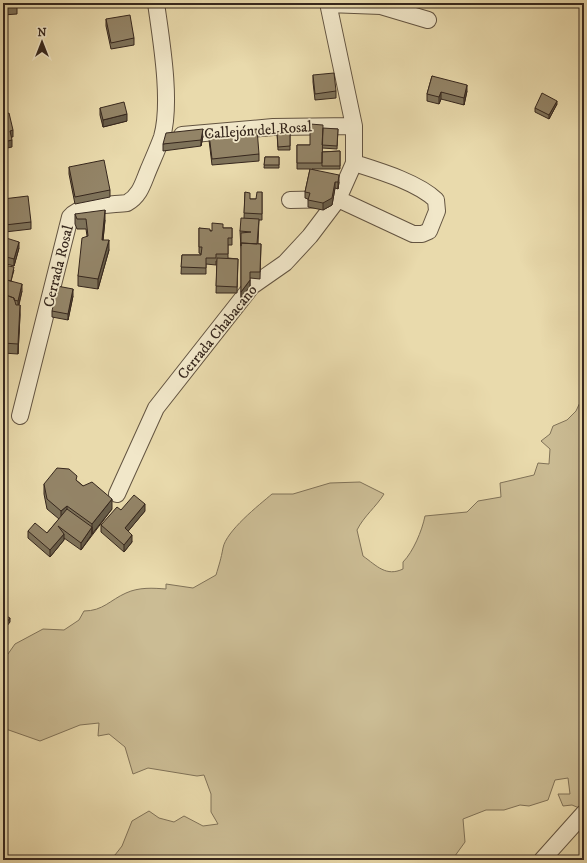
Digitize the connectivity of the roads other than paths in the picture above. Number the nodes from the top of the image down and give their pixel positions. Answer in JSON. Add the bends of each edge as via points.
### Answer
{"nodes":[{"id":1,"x":156,"y":3,"type":"edge"},
{"id":2,"x":328,"y":3,"type":"edge"},
{"id":3,"x":428,"y":20,"type":"dead end"},
{"id":4,"x":354,"y":126,"type":"junction"},
{"id":5,"x":162,"y":136,"type":"junction"},
{"id":6,"x":354,"y":163,"type":"junction"},
{"id":7,"x":338,"y":199,"type":"junction"},
{"id":8,"x":290,"y":200,"type":"dead end"},
{"id":9,"x":20,"y":416,"type":"dead end"},
{"id":10,"x":117,"y":494,"type":"dead end"},
{"id":11,"x":584,"y":813,"type":"edge"},
{"id":12,"x":542,"y":860,"type":"edge"}],
"edges":[{"from":1,"to":5,"type":"street","name":"Cerrada Rosal","via":[[165,105]]},
{"from":2,"to":3,"type":"street","via":[[382,6]]},
{"from":2,"to":4,"type":"street","name":"Cerrada Chabacano"},
{"from":4,"to":5,"type":"street","name":"Callejón del Rosal","via":[[273,126]]},
{"from":4,"to":6,"type":"street","name":"Cerrada Chabacano"},
{"from":5,"to":9,"type":"street","name":"Cerrada Rosal","via":[[140,190],[133,199],[127,203],[82,208],[70,217]]},
{"from":6,"to":7,"type":"street","name":"Cerrada Chabacano"},
{"from":6,"to":7,"type":"street","via":[[387,174],[429,194],[436,200],[437,211],[429,231],[413,234]]},
{"from":7,"to":8,"type":"street"},
{"from":7,"to":10,"type":"street","name":"Cerrada Chabacano","via":[[300,249],[286,263],[252,286],[156,408]]},
{"from":11,"to":12,"type":"street"}]}
